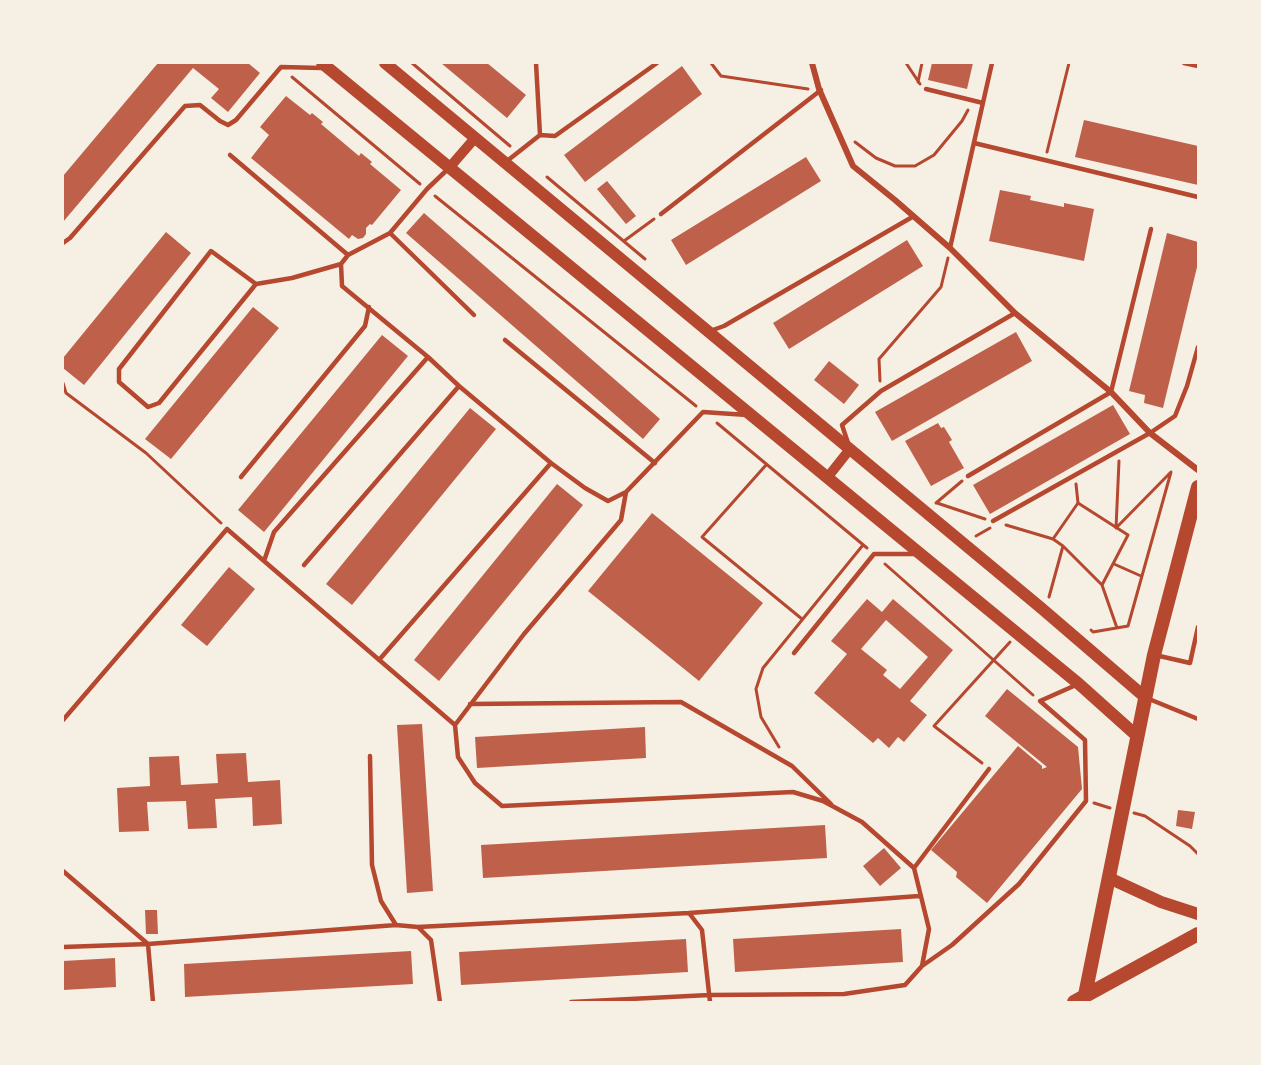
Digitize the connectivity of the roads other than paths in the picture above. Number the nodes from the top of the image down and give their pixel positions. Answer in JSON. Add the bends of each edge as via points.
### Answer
{"nodes":[{"id":1,"x":385,"y":63,"type":"edge"},
{"id":2,"x":536,"y":63,"type":"edge"},
{"id":3,"x":657,"y":63,"type":"edge"},
{"id":4,"x":812,"y":63,"type":"edge"},
{"id":5,"x":992,"y":63,"type":"edge"},
{"id":6,"x":1184,"y":63,"type":"edge"},
{"id":7,"x":325,"y":66,"type":"edge"},
{"id":8,"x":1198,"y":66,"type":"edge"},
{"id":9,"x":926,"y":89,"type":"dead end"},
{"id":10,"x":820,"y":90,"type":"junction"},
{"id":11,"x":983,"y":103,"type":"junction"},
{"id":12,"x":540,"y":135,"type":"junction"},
{"id":13,"x":475,"y":138,"type":"junction"},
{"id":14,"x":974,"y":142,"type":"junction"},
{"id":15,"x":230,"y":155,"type":"dead end"},
{"id":16,"x":505,"y":163,"type":"junction"},
{"id":17,"x":449,"y":168,"type":"junction"},
{"id":18,"x":1198,"y":197,"type":"edge"},
{"id":19,"x":661,"y":214,"type":"road end"},
{"id":20,"x":914,"y":216,"type":"junction"},
{"id":21,"x":1151,"y":229,"type":"dead end"},
{"id":22,"x":390,"y":233,"type":"junction"},
{"id":23,"x":63,"y":243,"type":"edge"},
{"id":24,"x":950,"y":248,"type":"junction"},
{"id":25,"x":348,"y":255,"type":"junction"},
{"id":26,"x":341,"y":264,"type":"junction"},
{"id":27,"x":256,"y":284,"type":"junction"},
{"id":28,"x":369,"y":307,"type":"junction"},
{"id":29,"x":1015,"y":313,"type":"junction"},
{"id":30,"x":474,"y":315,"type":"dead end"},
{"id":31,"x":709,"y":332,"type":"junction"},
{"id":32,"x":505,"y":340,"type":"dead end"},
{"id":33,"x":1198,"y":347,"type":"edge"},
{"id":34,"x":428,"y":357,"type":"junction"},
{"id":35,"x":459,"y":386,"type":"junction"},
{"id":36,"x":1111,"y":393,"type":"junction"},
{"id":37,"x":752,"y":416,"type":"junction"},
{"id":38,"x":1150,"y":433,"type":"junction"},
{"id":39,"x":850,"y":449,"type":"junction"},
{"id":40,"x":550,"y":463,"type":"junction"},
{"id":41,"x":655,"y":463,"type":"junction"},
{"id":42,"x":1198,"y":470,"type":"edge"},
{"id":43,"x":968,"y":476,"type":"road end"},
{"id":44,"x":240,"y":477,"type":"dead end"},
{"id":45,"x":827,"y":478,"type":"junction"},
{"id":46,"x":1198,"y":488,"type":"edge"},
{"id":47,"x":626,"y":492,"type":"junction"},
{"id":48,"x":993,"y":521,"type":"dead end"},
{"id":49,"x":921,"y":554,"type":"junction"},
{"id":50,"x":264,"y":561,"type":"junction"},
{"id":51,"x":304,"y":565,"type":"dead end"},
{"id":52,"x":1198,"y":627,"type":"edge"},
{"id":53,"x":794,"y":653,"type":"dead end"},
{"id":54,"x":1155,"y":655,"type":"junction"},
{"id":55,"x":379,"y":660,"type":"junction"},
{"id":56,"x":1079,"y":684,"type":"junction"},
{"id":57,"x":1146,"y":698,"type":"junction"},
{"id":58,"x":470,"y":704,"type":"junction"},
{"id":59,"x":1198,"y":719,"type":"edge"},
{"id":60,"x":63,"y":720,"type":"edge"},
{"id":61,"x":455,"y":725,"type":"junction"},
{"id":62,"x":1137,"y":736,"type":"junction"},
{"id":63,"x":370,"y":756,"type":"dead end"},
{"id":64,"x":989,"y":769,"type":"road end"},
{"id":65,"x":834,"y":807,"type":"junction"},
{"id":66,"x":914,"y":868,"type":"junction"},
{"id":67,"x":63,"y":871,"type":"edge"},
{"id":68,"x":1109,"y":878,"type":"junction"},
{"id":69,"x":920,"y":896,"type":"junction"},
{"id":70,"x":689,"y":913,"type":"junction"},
{"id":71,"x":1198,"y":914,"type":"edge"},
{"id":72,"x":396,"y":925,"type":"junction"},
{"id":73,"x":418,"y":927,"type":"junction"},
{"id":74,"x":1198,"y":934,"type":"edge"},
{"id":75,"x":148,"y":944,"type":"junction"},
{"id":76,"x":63,"y":947,"type":"edge"},
{"id":77,"x":922,"y":966,"type":"junction"},
{"id":78,"x":709,"y":995,"type":"junction"},
{"id":79,"x":1080,"y":998,"type":"edge"},
{"id":80,"x":153,"y":1002,"type":"edge"},
{"id":81,"x":441,"y":1002,"type":"edge"},
{"id":82,"x":572,"y":1002,"type":"edge"},
{"id":83,"x":710,"y":1002,"type":"edge"}],
"edges":[{"from":1,"to":13,"type":"main road"},
{"from":2,"to":12,"type":"lane"},
{"from":3,"to":12,"type":"lane","via":[[555,135]]},
{"from":4,"to":10,"type":"street"},
{"from":5,"to":11,"type":"lane"},
{"from":6,"to":8,"type":"lane"},
{"from":7,"to":17,"type":"main road"},
{"from":7,"to":23,"type":"lane","via":[[281,67],[232,124],[224,124],[200,105],[185,106]]},
{"from":9,"to":11,"type":"lane"},
{"from":10,"to":19,"type":"lane"},
{"from":10,"to":20,"type":"street","via":[[853,166]]},
{"from":11,"to":14,"type":"lane"},
{"from":12,"to":16,"type":"lane"},
{"from":13,"to":16,"type":"main road"},
{"from":13,"to":17,"type":"street"},
{"from":14,"to":18,"type":"lane"},
{"from":14,"to":24,"type":"lane"},
{"from":15,"to":25,"type":"lane"},
{"from":16,"to":31,"type":"main road"},
{"from":17,"to":22,"type":"lane"},
{"from":17,"to":37,"type":"main road"},
{"from":20,"to":24,"type":"street"},
{"from":20,"to":31,"type":"lane"},
{"from":21,"to":36,"type":"lane"},
{"from":22,"to":25,"type":"lane"},
{"from":22,"to":30,"type":"lane"},
{"from":24,"to":29,"type":"street"},
{"from":25,"to":26,"type":"lane"},
{"from":26,"to":27,"type":"lane"},
{"from":26,"to":28,"type":"lane","via":[[342,286]]},
{"from":27,"to":27,"type":"lane","via":[[211,251],[119,369],[119,382],[148,407],[159,403]]},
{"from":28,"to":34,"type":"lane"},
{"from":28,"to":44,"type":"lane","via":[[365,326]]},
{"from":29,"to":36,"type":"street"},
{"from":29,"to":39,"type":"lane","via":[[881,391],[842,425]]},
{"from":31,"to":39,"type":"main road"},
{"from":32,"to":41,"type":"lane"},
{"from":33,"to":38,"type":"lane","via":[[1175,416]]},
{"from":34,"to":35,"type":"lane"},
{"from":34,"to":50,"type":"lane","via":[[274,532]]},
{"from":35,"to":40,"type":"lane"},
{"from":35,"to":51,"type":"lane"},
{"from":36,"to":38,"type":"street"},
{"from":36,"to":43,"type":"lane"},
{"from":37,"to":41,"type":"lane","via":[[703,412]]},
{"from":37,"to":45,"type":"main road"},
{"from":38,"to":42,"type":"street"},
{"from":38,"to":48,"type":"lane"},
{"from":39,"to":45,"type":"street"},
{"from":39,"to":57,"type":"main road"},
{"from":40,"to":47,"type":"lane","via":[[608,501]]},
{"from":40,"to":55,"type":"lane"},
{"from":41,"to":47,"type":"lane"},
{"from":45,"to":49,"type":"main road"},
{"from":46,"to":54,"type":"main road"},
{"from":47,"to":58,"type":"lane","via":[[621,520]]},
{"from":49,"to":53,"type":"lane","via":[[874,554]]},
{"from":49,"to":56,"type":"main road"},
{"from":50,"to":55,"type":"lane"},
{"from":50,"to":60,"type":"lane","via":[[227,529]]},
{"from":52,"to":54,"type":"lane","via":[[1190,663]]},
{"from":54,"to":57,"type":"main road"},
{"from":55,"to":61,"type":"lane"},
{"from":56,"to":62,"type":"main road"},
{"from":56,"to":77,"type":"lane","via":[[1040,701],[1084,740],[1086,801],[1019,884],[952,945]]},
{"from":57,"to":59,"type":"lane"},
{"from":57,"to":62,"type":"main road"},
{"from":58,"to":61,"type":"lane"},
{"from":58,"to":65,"type":"lane","via":[[681,702],[792,766]]},
{"from":61,"to":65,"type":"lane","via":[[458,758],[475,783],[502,806],[793,792]]},
{"from":62,"to":68,"type":"main road"},
{"from":63,"to":72,"type":"lane","via":[[372,865],[381,901]]},
{"from":64,"to":66,"type":"lane"},
{"from":65,"to":66,"type":"lane","via":[[862,822]]},
{"from":66,"to":69,"type":"lane"},
{"from":67,"to":75,"type":"lane"},
{"from":68,"to":71,"type":"main road"},
{"from":68,"to":79,"type":"main road"},
{"from":69,"to":70,"type":"lane"},
{"from":69,"to":77,"type":"lane","via":[[929,929]]},
{"from":70,"to":73,"type":"lane"},
{"from":70,"to":78,"type":"lane","via":[[702,930]]},
{"from":72,"to":73,"type":"lane"},
{"from":72,"to":75,"type":"lane"},
{"from":73,"to":81,"type":"lane","via":[[431,940]]},
{"from":74,"to":79,"type":"main road"},
{"from":75,"to":76,"type":"lane"},
{"from":75,"to":80,"type":"lane"},
{"from":77,"to":78,"type":"lane","via":[[905,985],[844,994]]},
{"from":78,"to":82,"type":"lane"},
{"from":78,"to":83,"type":"lane"}]}
